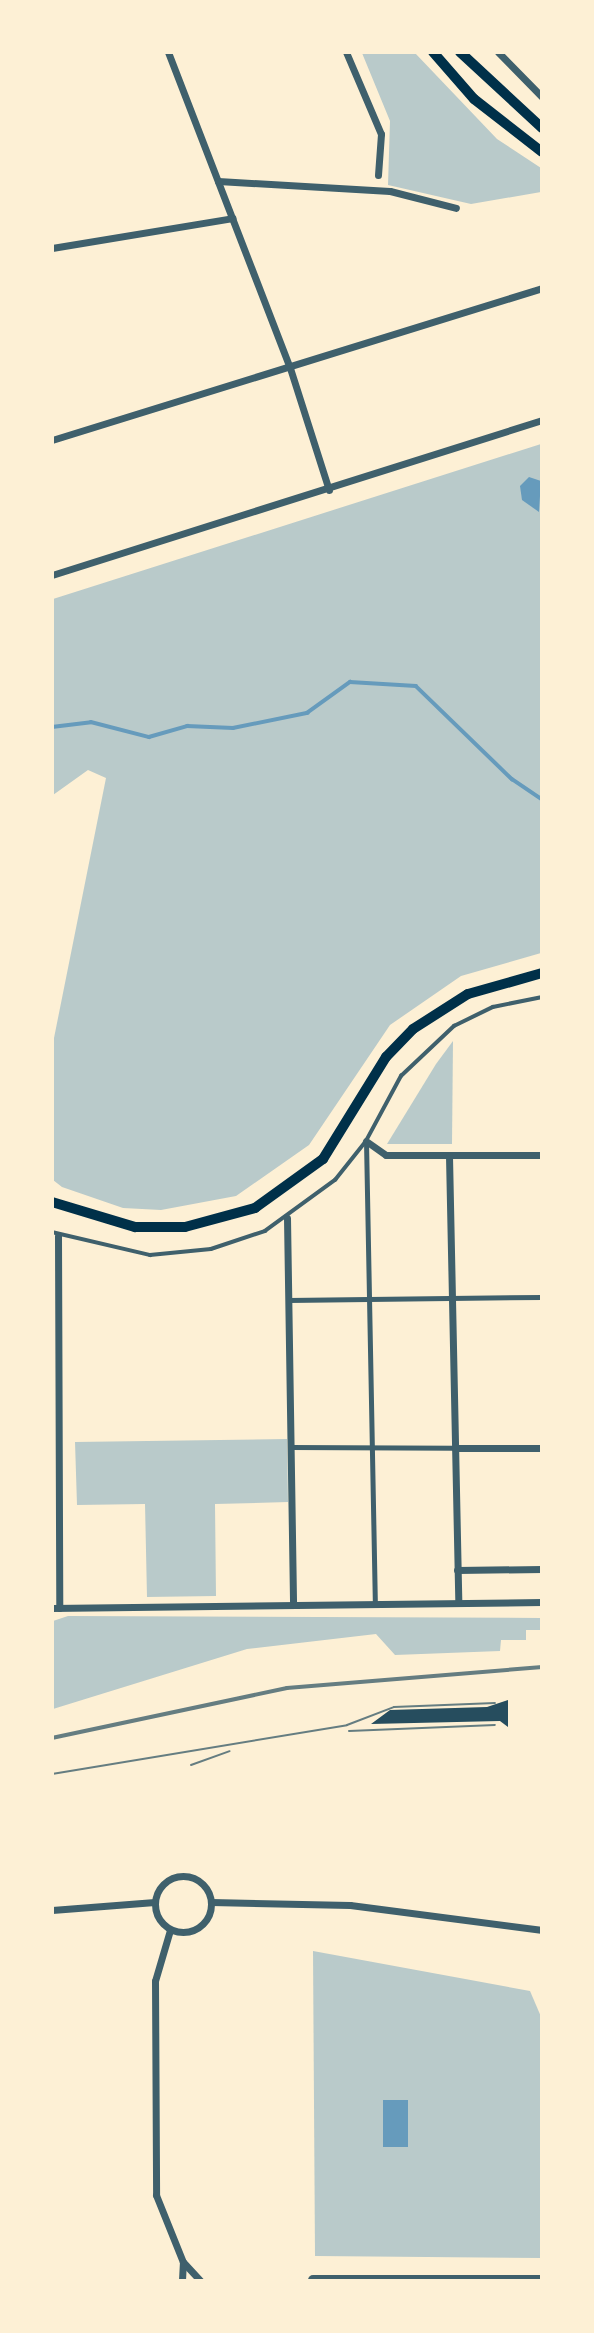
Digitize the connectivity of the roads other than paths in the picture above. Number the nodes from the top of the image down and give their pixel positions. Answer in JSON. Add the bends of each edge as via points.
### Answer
{"nodes":[{"id":1,"x":168,"y":52,"type":"edge"},
{"id":2,"x":346,"y":52,"type":"edge"},
{"id":3,"x":433,"y":52,"type":"edge"},
{"id":4,"x":460,"y":52,"type":"edge"},
{"id":5,"x":498,"y":52,"type":"edge"},
{"id":6,"x":541,"y":97,"type":"edge"},
{"id":7,"x":541,"y":128,"type":"edge"},
{"id":8,"x":541,"y":152,"type":"edge"},
{"id":9,"x":378,"y":175,"type":"dead end"},
{"id":10,"x":218,"y":181,"type":"junction"},
{"id":11,"x":456,"y":208,"type":"dead end"},
{"id":12,"x":233,"y":218,"type":"junction"},
{"id":13,"x":52,"y":248,"type":"edge"},
{"id":14,"x":541,"y":288,"type":"edge"},
{"id":15,"x":290,"y":368,"type":"junction"},
{"id":16,"x":541,"y":420,"type":"edge"},
{"id":17,"x":52,"y":440,"type":"edge"},
{"id":18,"x":329,"y":490,"type":"junction"},
{"id":19,"x":52,"y":575,"type":"edge"},
{"id":20,"x":541,"y":973,"type":"edge"},
{"id":21,"x":541,"y":997,"type":"edge"},
{"id":22,"x":366,"y":1141,"type":"junction"},
{"id":23,"x":541,"y":1154,"type":"edge"},
{"id":24,"x":449,"y":1156,"type":"junction"},
{"id":25,"x":52,"y":1202,"type":"edge"},
{"id":26,"x":287,"y":1218,"type":"junction"},
{"id":27,"x":55,"y":1234,"type":"edge"},
{"id":28,"x":452,"y":1297,"type":"junction"},
{"id":29,"x":541,"y":1297,"type":"edge"},
{"id":30,"x":371,"y":1298,"type":"junction"},
{"id":31,"x":288,"y":1300,"type":"junction"},
{"id":32,"x":54,"y":1305,"type":"edge"},
{"id":33,"x":289,"y":1447,"type":"junction"},
{"id":34,"x":373,"y":1447,"type":"junction"},
{"id":35,"x":455,"y":1448,"type":"junction"},
{"id":36,"x":541,"y":1448,"type":"edge"},
{"id":37,"x":55,"y":1452,"type":"edge"},
{"id":38,"x":541,"y":1569,"type":"edge"},
{"id":39,"x":457,"y":1570,"type":"junction"},
{"id":40,"x":458,"y":1602,"type":"junction"},
{"id":41,"x":541,"y":1602,"type":"edge"},
{"id":42,"x":375,"y":1604,"type":"junction"},
{"id":43,"x":293,"y":1605,"type":"junction"},
{"id":44,"x":56,"y":1608,"type":"edge"},
{"id":45,"x":155,"y":1902,"type":"junction"},
{"id":46,"x":211,"y":1902,"type":"junction"},
{"id":47,"x":52,"y":1910,"type":"edge"},
{"id":48,"x":170,"y":1930,"type":"junction"},
{"id":49,"x":541,"y":1930,"type":"edge"},
{"id":50,"x":183,"y":2262,"type":"junction"},
{"id":51,"x":182,"y":2280,"type":"edge"},
{"id":52,"x":200,"y":2280,"type":"edge"},
{"id":53,"x":313,"y":2280,"type":"edge"},
{"id":54,"x":541,"y":2280,"type":"edge"}],
"edges":[{"from":1,"to":10,"type":"street"},
{"from":2,"to":9,"type":"street","via":[[381,134]]},
{"from":3,"to":8,"type":"main road","via":[[474,99]]},
{"from":4,"to":7,"type":"main road"},
{"from":5,"to":6,"type":"street"},
{"from":10,"to":11,"type":"street","via":[[390,191]]},
{"from":10,"to":12,"type":"street"},
{"from":12,"to":13,"type":"street"},
{"from":12,"to":15,"type":"street"},
{"from":14,"to":15,"type":"street"},
{"from":15,"to":17,"type":"street"},
{"from":15,"to":18,"type":"street"},
{"from":16,"to":18,"type":"street"},
{"from":18,"to":19,"type":"street"},
{"from":20,"to":25,"type":"main road","via":[[468,994],[414,1029],[381,1065],[323,1159],[255,1208],[186,1227],[135,1227]]},
{"from":21,"to":22,"type":"lane","via":[[493,1007],[454,1026],[401,1076]]},
{"from":22,"to":24,"type":"street","via":[[386,1155]]},
{"from":22,"to":26,"type":"lane","via":[[335,1180]]},
{"from":22,"to":30,"type":"street"},
{"from":23,"to":24,"type":"street"},
{"from":24,"to":28,"type":"street"},
{"from":26,"to":27,"type":"lane","via":[[240,1242],[181,1254],[111,1251]]},
{"from":26,"to":31,"type":"street"},
{"from":27,"to":32,"type":"street"},
{"from":28,"to":29,"type":"street"},
{"from":28,"to":30,"type":"street"},
{"from":28,"to":35,"type":"street"},
{"from":30,"to":31,"type":"street"},
{"from":30,"to":34,"type":"street"},
{"from":31,"to":33,"type":"street"},
{"from":32,"to":37,"type":"street"},
{"from":33,"to":34,"type":"street"},
{"from":33,"to":43,"type":"street"},
{"from":34,"to":35,"type":"street"},
{"from":34,"to":42,"type":"street"},
{"from":35,"to":36,"type":"street"},
{"from":35,"to":39,"type":"street"},
{"from":37,"to":44,"type":"street"},
{"from":38,"to":39,"type":"street"},
{"from":39,"to":40,"type":"street"},
{"from":40,"to":41,"type":"street"},
{"from":40,"to":42,"type":"street"},
{"from":42,"to":43,"type":"street"},
{"from":43,"to":44,"type":"street"},
{"from":45,"to":46,"type":"street","via":[[168,1880],[185,1876],[206,1887]]},
{"from":45,"to":47,"type":"street"},
{"from":45,"to":48,"type":"street"},
{"from":46,"to":48,"type":"street","via":[[208,1919],[195,1930]]},
{"from":46,"to":49,"type":"street","via":[[350,1905]]},
{"from":48,"to":50,"type":"street","via":[[155,1981],[156,2195]]},
{"from":50,"to":51,"type":"street"},
{"from":50,"to":52,"type":"street"},
{"from":53,"to":54,"type":"street"}]}
